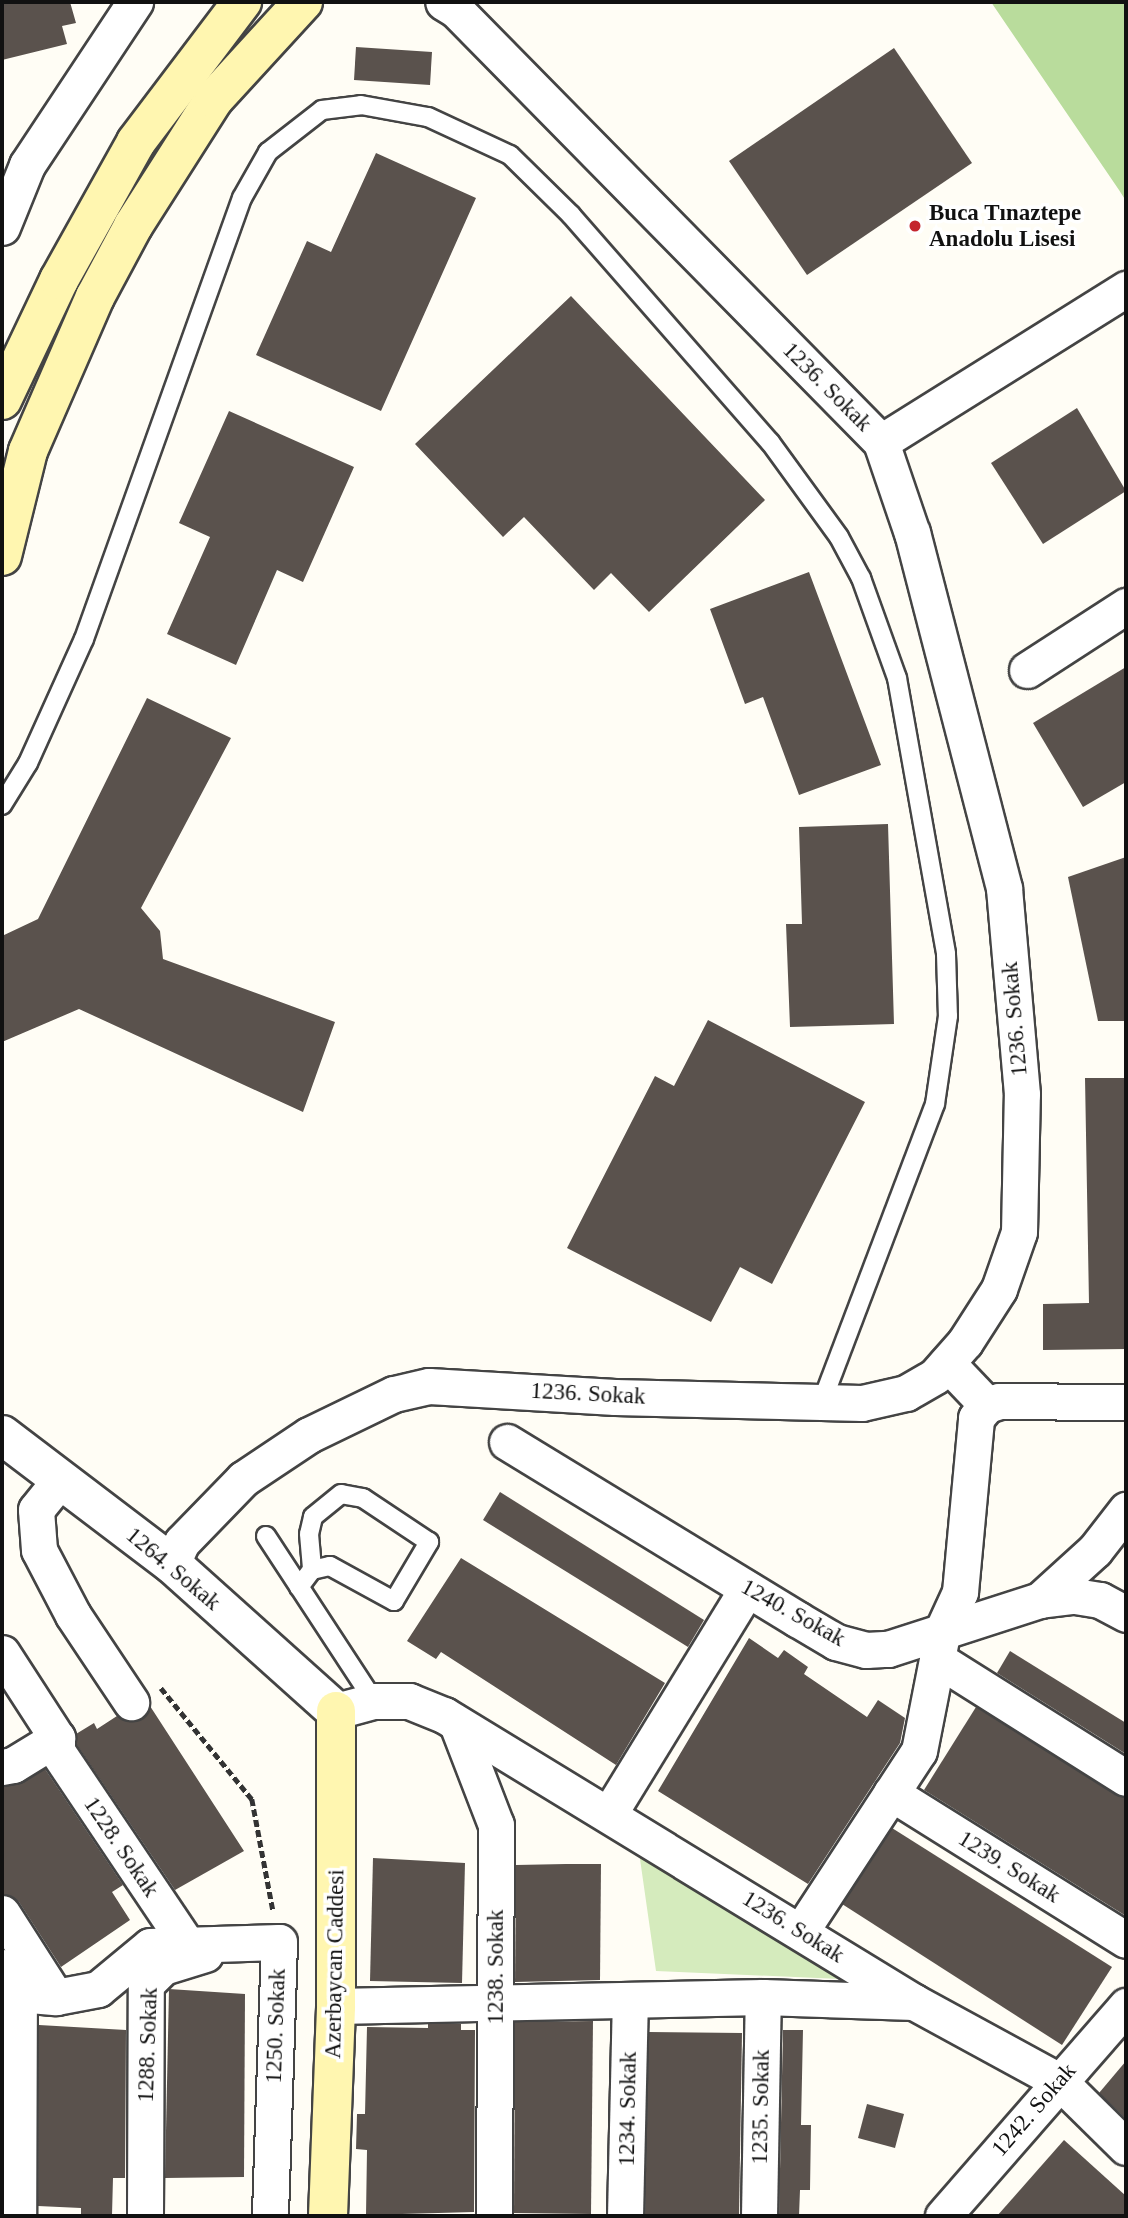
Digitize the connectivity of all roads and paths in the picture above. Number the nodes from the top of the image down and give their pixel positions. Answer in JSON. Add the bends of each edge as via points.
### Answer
{"nodes":[{"id":1,"x":135,"y":2,"type":"edge"},
{"id":2,"x":242,"y":2,"type":"edge"},
{"id":3,"x":303,"y":2,"type":"edge"},
{"id":4,"x":443,"y":2,"type":"edge"},
{"id":5,"x":2,"y":227,"type":"edge"},
{"id":6,"x":1126,"y":289,"type":"edge"},
{"id":7,"x":2,"y":400,"type":"edge"},
{"id":8,"x":881,"y":442,"type":"junction"},
{"id":9,"x":2,"y":556,"type":"edge"},
{"id":10,"x":1126,"y":606,"type":"edge"},
{"id":11,"x":1027,"y":670,"type":"dead end"},
{"id":12,"x":2,"y":805,"type":"edge"},
{"id":13,"x":947,"y":1363,"type":"junction"},
{"id":14,"x":822,"y":1402,"type":"junction"},
{"id":15,"x":1126,"y":1402,"type":"edge"},
{"id":16,"x":987,"y":1405,"type":"junction"},
{"id":17,"x":2,"y":1435,"type":"edge"},
{"id":18,"x":507,"y":1442,"type":"dead end"},
{"id":19,"x":60,"y":1480,"type":"junction"},
{"id":20,"x":1126,"y":1510,"type":"edge"},
{"id":21,"x":266,"y":1536,"type":"dead end"},
{"id":22,"x":1111,"y":1551,"type":"edge"},
{"id":23,"x":172,"y":1564,"type":"junction"},
{"id":24,"x":312,"y":1570,"type":"junction"},
{"id":25,"x":299,"y":1587,"type":"junction"},
{"id":26,"x":747,"y":1589,"type":"junction"},
{"id":27,"x":1040,"y":1600,"type":"junction"},
{"id":28,"x":1126,"y":1614,"type":"edge"},
{"id":29,"x":940,"y":1644,"type":"junction"},
{"id":30,"x":2,"y":1653,"type":"edge"},
{"id":31,"x":373,"y":1701,"type":"junction"},
{"id":32,"x":131,"y":1703,"type":"joint"},
{"id":33,"x":336,"y":1711,"type":"junction"},
{"id":34,"x":457,"y":1724,"type":"junction"},
{"id":35,"x":57,"y":1745,"type":"junction"},
{"id":36,"x":2,"y":1767,"type":"edge"},
{"id":37,"x":1126,"y":1778,"type":"edge"},
{"id":38,"x":891,"y":1793,"type":"junction"},
{"id":39,"x":609,"y":1814,"type":"junction"},
{"id":40,"x":2,"y":1913,"type":"edge"},
{"id":41,"x":802,"y":1931,"type":"junction"},
{"id":42,"x":1126,"y":1940,"type":"edge"},
{"id":43,"x":263,"y":1942,"type":"junction"},
{"id":44,"x":186,"y":1943,"type":"junction"},
{"id":45,"x":10,"y":1980,"type":"edge"},
{"id":46,"x":56,"y":1997,"type":"junction"},
{"id":47,"x":763,"y":1997,"type":"junction"},
{"id":48,"x":630,"y":2001,"type":"junction"},
{"id":49,"x":914,"y":2002,"type":"junction"},
{"id":50,"x":497,"y":2005,"type":"junction"},
{"id":51,"x":336,"y":2006,"type":"junction"},
{"id":52,"x":1126,"y":2006,"type":"edge"},
{"id":53,"x":1059,"y":2081,"type":"junction"},
{"id":54,"x":1126,"y":2147,"type":"edge"},
{"id":55,"x":18,"y":2216,"type":"edge"},
{"id":56,"x":145,"y":2216,"type":"edge"},
{"id":57,"x":270,"y":2216,"type":"edge"},
{"id":58,"x":328,"y":2216,"type":"edge"},
{"id":59,"x":494,"y":2216,"type":"edge"},
{"id":60,"x":625,"y":2216,"type":"edge"},
{"id":61,"x":759,"y":2216,"type":"edge"},
{"id":62,"x":943,"y":2216,"type":"edge"}],
"edges":[{"from":1,"to":5,"type":"street","via":[[27,165]]},
{"from":2,"to":7,"type":"main road","via":[[136,142],[59,280]]},
{"from":3,"to":9,"type":"main road","via":[[214,99],[133,226],[95,297],[28,451]]},
{"from":4,"to":8,"type":"street","name":"1236. Sokak"},
{"from":6,"to":8,"type":"street"},
{"from":8,"to":13,"type":"street","name":"1236. Sokak","via":[[912,533],[1004,888],[1022,1094],[1019,1232],[999,1289]]},
{"from":10,"to":11,"type":"street"},
{"from":12,"to":14,"type":"lane","via":[[27,763],[84,639],[242,198],[268,152],[322,110],[361,105],[428,117],[510,155],[571,215],[770,442],[845,548],[861,578],[897,678],[946,954],[948,1016],[935,1104]]},
{"from":13,"to":14,"type":"street","name":"1236. Sokak","via":[[906,1393],[862,1403]]},
{"from":13,"to":16,"type":"street"},
{"from":14,"to":23,"type":"street","name":"1236. Sokak","via":[[429,1386],[394,1394],[309,1435],[243,1479],[182,1542]]},
{"from":15,"to":16,"type":"street","via":[[999,1401]]},
{"from":16,"to":29,"type":"street","via":[[976,1418],[960,1592]]},
{"from":17,"to":19,"type":"street","name":"1264. Sokak"},
{"from":18,"to":26,"type":"street","name":"1240. Sokak"},
{"from":19,"to":23,"type":"street","name":"1264. Sokak"},
{"from":19,"to":32,"type":"street","via":[[36,1510],[39,1550],[73,1615]]},
{"from":20,"to":22,"type":"street"},
{"from":21,"to":25,"type":"lane"},
{"from":22,"to":27,"type":"street"},
{"from":23,"to":33,"type":"street","name":"1264. Sokak"},
{"from":24,"to":24,"type":"lane","via":[[330,1566],[394,1601],[429,1542],[363,1498],[341,1494],[313,1517],[309,1534]]},
{"from":24,"to":25,"type":"lane"},
{"from":25,"to":31,"type":"lane"},
{"from":26,"to":29,"type":"street","name":"1240. Sokak","via":[[836,1642],[866,1650]]},
{"from":26,"to":39,"type":"street"},
{"from":27,"to":28,"type":"street","name":"1240. Sokak","via":[[1075,1596],[1100,1600]]},
{"from":27,"to":29,"type":"street","name":"1240. Sokak"},
{"from":29,"to":37,"type":"street"},
{"from":29,"to":38,"type":"street","via":[[919,1751]]},
{"from":30,"to":35,"type":"street","name":"1228. Sokak"},
{"from":31,"to":33,"type":"street","name":"1236. Sokak"},
{"from":31,"to":34,"type":"street","name":"1236. Sokak","via":[[409,1701]]},
{"from":32,"to":43,"type":"path","via":[[159,1687],[252,1798]]},
{"from":33,"to":51,"type":"main road","name":"Azerbaycan Caddesi"},
{"from":34,"to":39,"type":"street","name":"1236. Sokak"},
{"from":34,"to":50,"type":"street","name":"1238. Sokak","via":[[496,1825]]},
{"from":35,"to":36,"type":"street"},
{"from":35,"to":44,"type":"street","name":"1228. Sokak"},
{"from":38,"to":41,"type":"street"},
{"from":38,"to":42,"type":"street","name":"1239. Sokak"},
{"from":39,"to":41,"type":"street","name":"1236. Sokak"},
{"from":40,"to":46,"type":"street"},
{"from":41,"to":49,"type":"street","name":"1236. Sokak"},
{"from":43,"to":44,"type":"street","name":"1250. Sokak"},
{"from":43,"to":56,"type":"street","name":"1288. Sokak","via":[[163,1967],[146,1984]]},
{"from":43,"to":57,"type":"street","name":"1250. Sokak"},
{"from":44,"to":46,"type":"street","name":"1250. Sokak","via":[[150,1946],[98,1989]]},
{"from":45,"to":46,"type":"street","name":"1250. Sokak"},
{"from":45,"to":55,"type":"street"},
{"from":47,"to":48,"type":"street","name":"1236. Sokak"},
{"from":47,"to":49,"type":"street","name":"1236. Sokak"},
{"from":47,"to":61,"type":"street","name":"1235. Sokak"},
{"from":48,"to":50,"type":"street","name":"1236. Sokak"},
{"from":48,"to":60,"type":"street","name":"1234. Sokak"},
{"from":49,"to":53,"type":"street","name":"1236. Sokak"},
{"from":50,"to":51,"type":"street","name":"1236. Sokak"},
{"from":50,"to":59,"type":"street","name":"1238. Sokak"},
{"from":51,"to":58,"type":"main road","name":"Azerbaycan Caddesi"},
{"from":52,"to":53,"type":"street","name":"1242. Sokak"},
{"from":53,"to":54,"type":"street","name":"1236. Sokak"},
{"from":53,"to":62,"type":"street","name":"1242. Sokak"}]}
